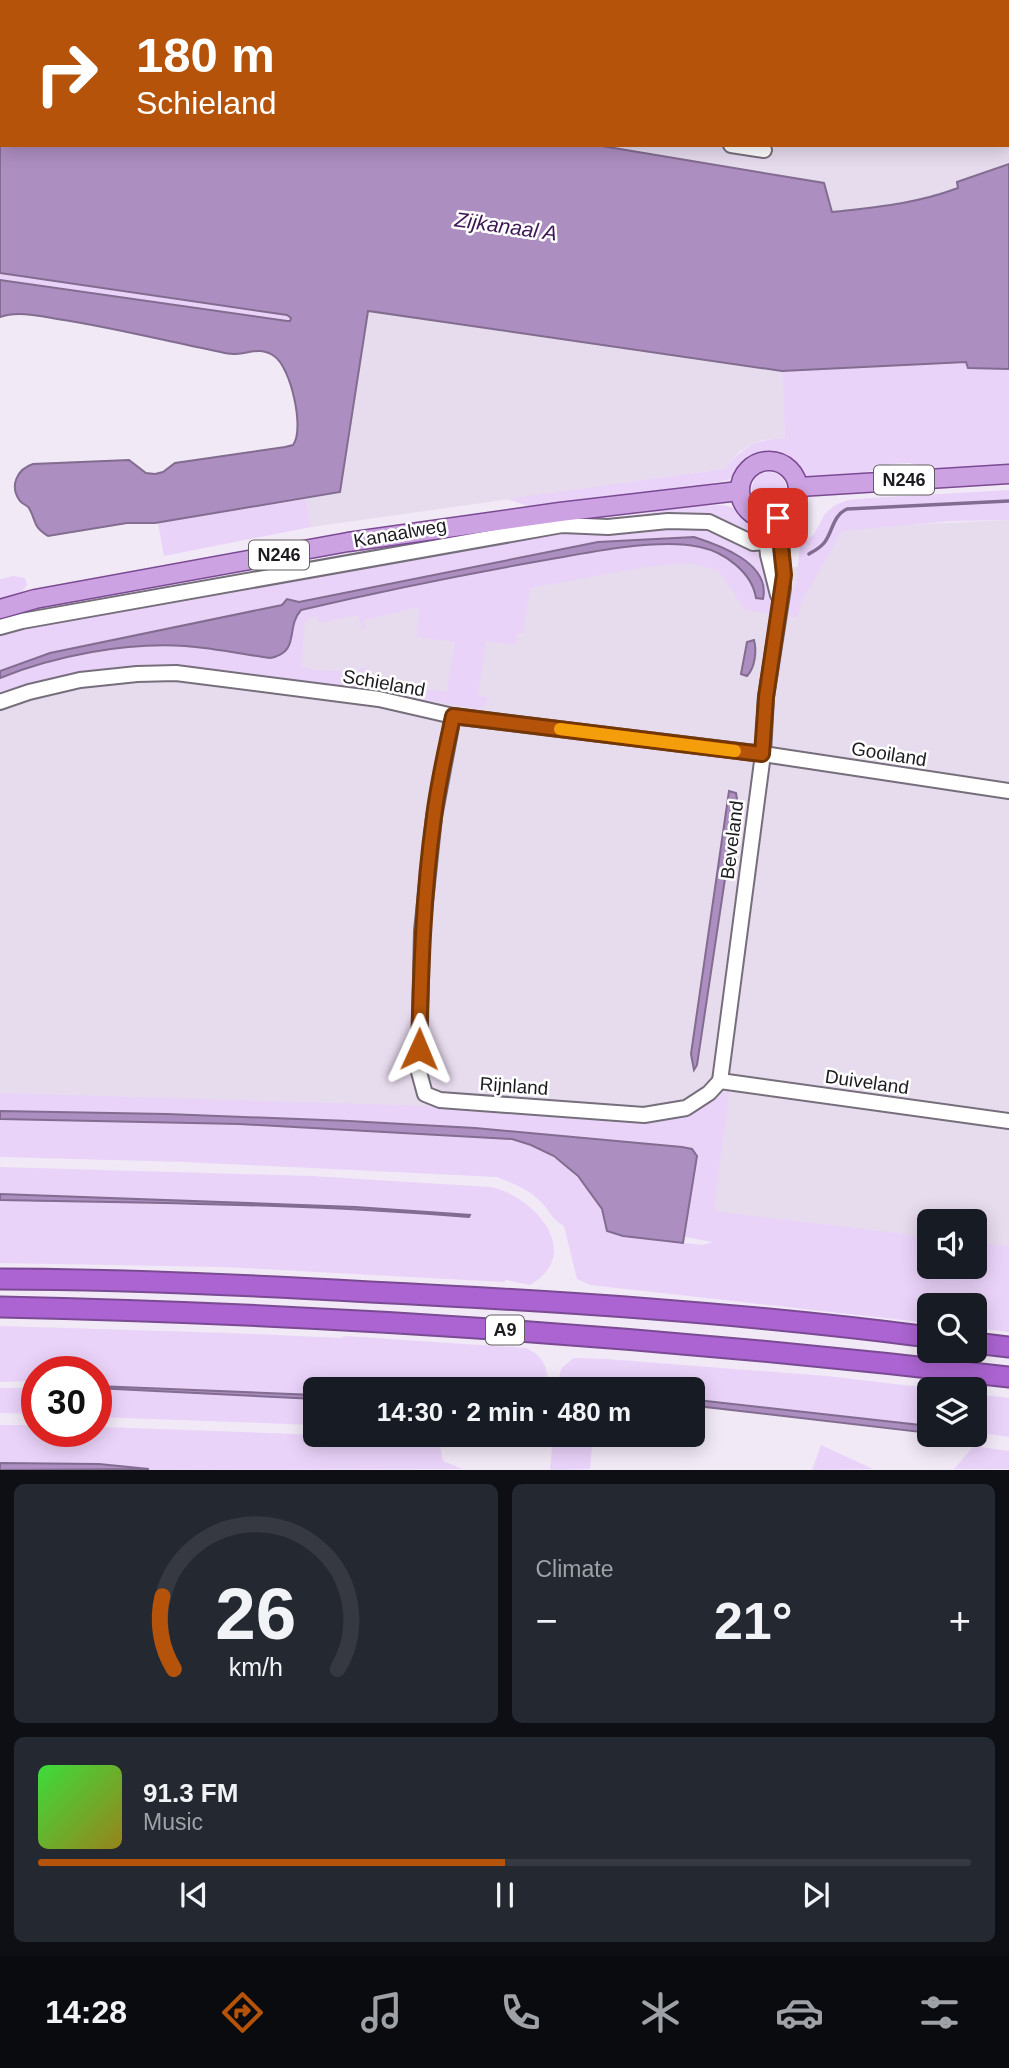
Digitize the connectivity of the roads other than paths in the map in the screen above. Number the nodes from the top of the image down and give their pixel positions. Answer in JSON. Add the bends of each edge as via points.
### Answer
{"nodes":[{"id":1,"x":744,"y":147,"type":"edge"},
{"id":2,"x":764,"y":150,"type":"dead end"},
{"id":3,"x":1009,"y":474,"type":"edge"},
{"id":4,"x":799,"y":487,"type":"junction"},
{"id":5,"x":739,"y":491,"type":"junction"},
{"id":6,"x":771,"y":519,"type":"junction"},
{"id":7,"x":767,"y":542,"type":"junction"},
{"id":8,"x":36,"y":599,"type":"junction"},
{"id":9,"x":781,"y":603,"type":"junction"},
{"id":10,"x":0,"y":609,"type":"edge"},
{"id":11,"x":38,"y":618,"type":"junction"},
{"id":12,"x":0,"y":627,"type":"edge"},
{"id":13,"x":0,"y":702,"type":"edge"},
{"id":14,"x":453,"y":716,"type":"junction"},
{"id":15,"x":762,"y":754,"type":"junction"},
{"id":16,"x":1009,"y":791,"type":"edge"},
{"id":17,"x":720,"y":1082,"type":"junction"},
{"id":18,"x":1009,"y":1121,"type":"edge"},
{"id":19,"x":0,"y":1279,"type":"edge"},
{"id":20,"x":0,"y":1307,"type":"edge"},
{"id":21,"x":917,"y":1336,"type":"edge"},
{"id":22,"x":987,"y":1344,"type":"edge"},
{"id":23,"x":1009,"y":1347,"type":"edge"},
{"id":24,"x":1009,"y":1377,"type":"edge"}],
"edges":[{"from":1,"to":2,"type":"street"},
{"from":3,"to":4,"type":"main road","number":"N246"},
{"from":4,"to":5,"type":"main road","via":[[788,468],[767,460],[752,465],[742,476]]},
{"from":4,"to":6,"type":"main road","via":[[794,506]]},
{"from":5,"to":6,"type":"main road","via":[[747,510]]},
{"from":5,"to":8,"type":"main road","name":"Kanaalweg","number":"N246","via":[[348,542]]},
{"from":6,"to":7,"type":"street","name":"Beveland"},
{"from":6,"to":9,"type":"street","name":"Beveland","via":[[784,575]]},
{"from":7,"to":9,"type":"street","name":"Beveland"},
{"from":7,"to":11,"type":"street","name":"Kanaalweg","via":[[753,542],[709,522],[562,525]]},
{"from":8,"to":10,"type":"main road","name":"Kanaalweg","number":"N246"},
{"from":8,"to":11,"type":"street"},
{"from":9,"to":15,"type":"street","name":"Beveland"},
{"from":11,"to":12,"type":"street","name":"Kanaalweg"},
{"from":13,"to":14,"type":"street","name":"Schieland","via":[[80,680],[176,673],[379,699]]},
{"from":14,"to":15,"type":"street","name":"Schieland"},
{"from":14,"to":17,"type":"street","name":"Rijnland","via":[[434,817],[422,931],[419,1072],[425,1094],[440,1100],[644,1115],[685,1108]]},
{"from":15,"to":16,"type":"street","name":"Gooiland"},
{"from":15,"to":17,"type":"street","name":"Beveland"},
{"from":17,"to":18,"type":"street","name":"Duiveland"},
{"from":19,"to":21,"type":"highway","number":"A9","via":[[184,1282],[557,1301]]},
{"from":20,"to":24,"type":"highway","number":"A9","via":[[179,1311],[556,1332]]},
{"from":22,"to":23,"type":"highway"}]}
